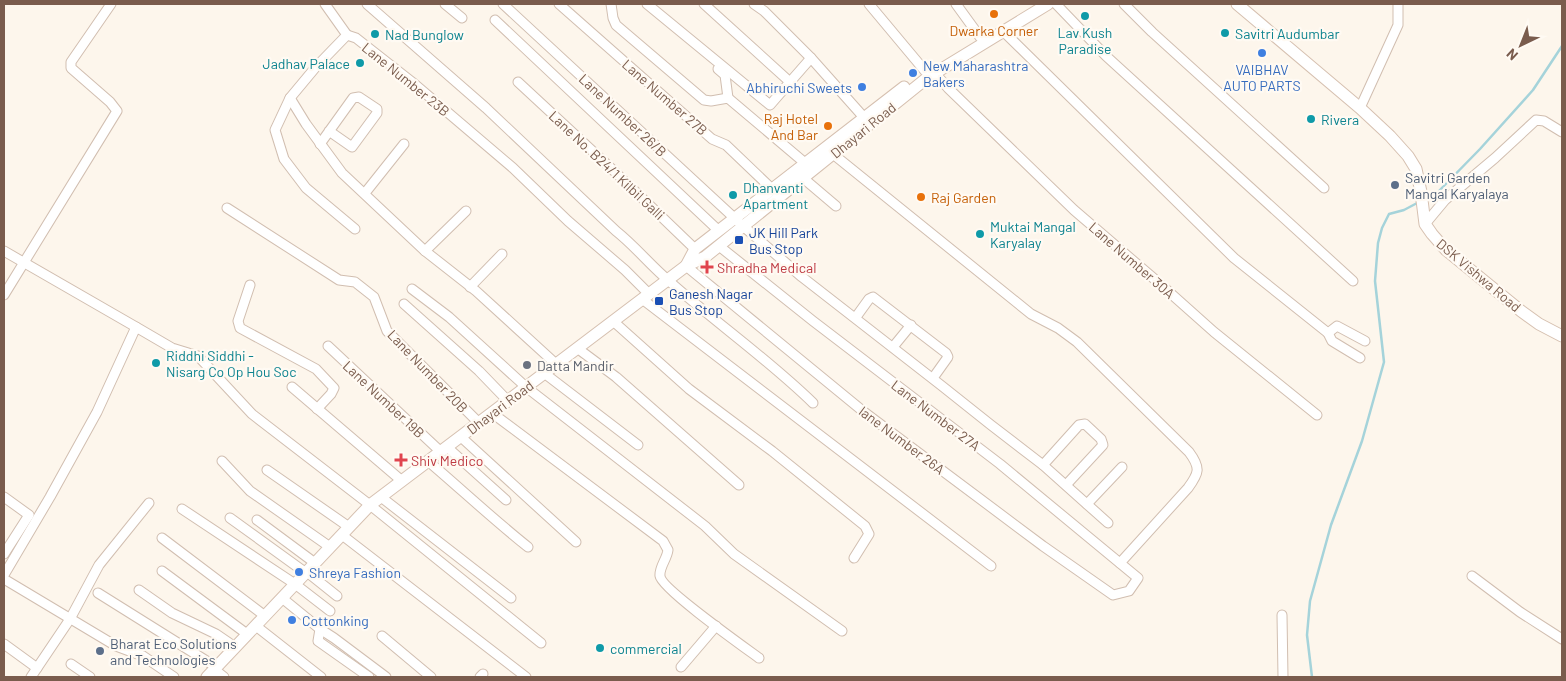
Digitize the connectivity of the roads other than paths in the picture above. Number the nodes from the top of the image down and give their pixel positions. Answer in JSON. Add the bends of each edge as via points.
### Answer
{"nodes":[{"id":1,"x":111,"y":4,"type":"edge"},
{"id":2,"x":325,"y":4,"type":"edge"},
{"id":3,"x":367,"y":4,"type":"edge"},
{"id":4,"x":445,"y":4,"type":"edge"},
{"id":5,"x":503,"y":4,"type":"edge"},
{"id":6,"x":559,"y":4,"type":"edge"},
{"id":7,"x":611,"y":4,"type":"edge"},
{"id":8,"x":642,"y":4,"type":"edge"},
{"id":9,"x":647,"y":4,"type":"edge"},
{"id":10,"x":704,"y":4,"type":"edge"},
{"id":11,"x":754,"y":4,"type":"edge"},
{"id":12,"x":869,"y":4,"type":"edge"},
{"id":13,"x":956,"y":4,"type":"edge"},
{"id":14,"x":1033,"y":4,"type":"edge"},
{"id":15,"x":1048,"y":4,"type":"edge"},
{"id":16,"x":1056,"y":4,"type":"edge"},
{"id":17,"x":1124,"y":4,"type":"edge"},
{"id":18,"x":1237,"y":4,"type":"edge"},
{"id":19,"x":1398,"y":4,"type":"edge"},
{"id":20,"x":462,"y":18,"type":"dead end"},
{"id":21,"x":495,"y":20,"type":"dead end"},
{"id":22,"x":1003,"y":31,"type":"junction"},
{"id":23,"x":347,"y":35,"type":"junction"},
{"id":24,"x":980,"y":37,"type":"junction"},
{"id":25,"x":811,"y":58,"type":"junction"},
{"id":26,"x":930,"y":72,"type":"junction"},
{"id":27,"x":518,"y":82,"type":"dead end"},
{"id":28,"x":790,"y":82,"type":"junction"},
{"id":29,"x":290,"y":98,"type":"junction"},
{"id":30,"x":728,"y":98,"type":"junction"},
{"id":31,"x":1360,"y":108,"type":"junction"},
{"id":32,"x":867,"y":121,"type":"junction"},
{"id":33,"x":329,"y":131,"type":"junction"},
{"id":34,"x":1562,"y":132,"type":"edge"},
{"id":35,"x":320,"y":144,"type":"junction"},
{"id":36,"x":404,"y":144,"type":"dead end"},
{"id":37,"x":829,"y":151,"type":"junction"},
{"id":38,"x":806,"y":163,"type":"junction"},
{"id":39,"x":803,"y":178,"type":"junction"},
{"id":40,"x":1324,"y":188,"type":"dead end"},
{"id":41,"x":772,"y":189,"type":"junction"},
{"id":42,"x":365,"y":193,"type":"junction"},
{"id":43,"x":836,"y":206,"type":"dead end"},
{"id":44,"x":227,"y":208,"type":"dead end"},
{"id":45,"x":466,"y":211,"type":"dead end"},
{"id":46,"x":735,"y":218,"type":"junction"},
{"id":47,"x":1425,"y":220,"type":"junction"},
{"id":48,"x":743,"y":226,"type":"junction"},
{"id":49,"x":355,"y":229,"type":"dead end"},
{"id":50,"x":718,"y":230,"type":"junction"},
{"id":51,"x":719,"y":246,"type":"junction"},
{"id":52,"x":695,"y":249,"type":"junction"},
{"id":53,"x":4,"y":251,"type":"edge"},
{"id":54,"x":425,"y":251,"type":"junction"},
{"id":55,"x":502,"y":254,"type":"dead end"},
{"id":56,"x":25,"y":262,"type":"junction"},
{"id":57,"x":686,"y":266,"type":"junction"},
{"id":58,"x":667,"y":280,"type":"junction"},
{"id":59,"x":1353,"y":280,"type":"dead end"},
{"id":60,"x":250,"y":285,"type":"dead end"},
{"id":61,"x":470,"y":287,"type":"junction"},
{"id":62,"x":412,"y":289,"type":"dead end"},
{"id":63,"x":4,"y":295,"type":"edge"},
{"id":64,"x":646,"y":296,"type":"junction"},
{"id":65,"x":404,"y":304,"type":"dead end"},
{"id":66,"x":856,"y":317,"type":"junction"},
{"id":67,"x":613,"y":321,"type":"junction"},
{"id":68,"x":911,"y":325,"type":"junction"},
{"id":69,"x":136,"y":327,"type":"junction"},
{"id":70,"x":1328,"y":333,"type":"junction"},
{"id":71,"x":1562,"y":336,"type":"edge"},
{"id":72,"x":1365,"y":341,"type":"dead end"},
{"id":73,"x":328,"y":346,"type":"dead end"},
{"id":74,"x":893,"y":347,"type":"junction"},
{"id":75,"x":577,"y":348,"type":"junction"},
{"id":76,"x":1360,"y":358,"type":"dead end"},
{"id":77,"x":556,"y":364,"type":"junction"},
{"id":78,"x":544,"y":373,"type":"junction"},
{"id":79,"x":933,"y":378,"type":"junction"},
{"id":80,"x":292,"y":387,"type":"dead end"},
{"id":81,"x":526,"y":387,"type":"junction"},
{"id":82,"x":508,"y":401,"type":"junction"},
{"id":83,"x":813,"y":403,"type":"dead end"},
{"id":84,"x":317,"y":408,"type":"junction"},
{"id":85,"x":492,"y":413,"type":"junction"},
{"id":86,"x":1317,"y":415,"type":"dead end"},
{"id":87,"x":479,"y":423,"type":"junction"},
{"id":88,"x":460,"y":437,"type":"junction"},
{"id":89,"x":638,"y":444,"type":"dead end"},
{"id":90,"x":444,"y":449,"type":"junction"},
{"id":91,"x":222,"y":461,"type":"dead end"},
{"id":92,"x":428,"y":461,"type":"junction"},
{"id":93,"x":1043,"y":465,"type":"junction"},
{"id":94,"x":1122,"y":467,"type":"dead end"},
{"id":95,"x":267,"y":470,"type":"dead end"},
{"id":96,"x":402,"y":481,"type":"junction"},
{"id":97,"x":739,"y":485,"type":"dead end"},
{"id":98,"x":1066,"y":485,"type":"junction"},
{"id":99,"x":381,"y":497,"type":"junction"},
{"id":100,"x":5,"y":500,"type":"edge"},
{"id":101,"x":506,"y":500,"type":"dead end"},
{"id":102,"x":149,"y":504,"type":"dead end"},
{"id":103,"x":1087,"y":504,"type":"junction"},
{"id":104,"x":370,"y":505,"type":"junction"},
{"id":105,"x":182,"y":509,"type":"dead end"},
{"id":106,"x":230,"y":518,"type":"dead end"},
{"id":107,"x":257,"y":520,"type":"dead end"},
{"id":108,"x":1108,"y":523,"type":"dead end"},
{"id":109,"x":346,"y":531,"type":"junction"},
{"id":110,"x":162,"y":538,"type":"dead end"},
{"id":111,"x":576,"y":542,"type":"dead end"},
{"id":112,"x":528,"y":547,"type":"dead end"},
{"id":113,"x":330,"y":548,"type":"junction"},
{"id":114,"x":4,"y":554,"type":"edge"},
{"id":115,"x":854,"y":558,"type":"dead end"},
{"id":116,"x":315,"y":563,"type":"junction"},
{"id":117,"x":1120,"y":563,"type":"junction"},
{"id":118,"x":991,"y":566,"type":"dead end"},
{"id":119,"x":162,"y":571,"type":"dead end"},
{"id":120,"x":306,"y":572,"type":"junction"},
{"id":121,"x":4,"y":575,"type":"edge"},
{"id":122,"x":1472,"y":576,"type":"dead end"},
{"id":123,"x":4,"y":579,"type":"edge"},
{"id":124,"x":296,"y":584,"type":"junction"},
{"id":125,"x":139,"y":590,"type":"dead end"},
{"id":126,"x":1129,"y":592,"type":"joint"},
{"id":127,"x":98,"y":593,"type":"dead end"},
{"id":128,"x":337,"y":596,"type":"dead end"},
{"id":129,"x":282,"y":598,"type":"junction"},
{"id":130,"x":511,"y":598,"type":"dead end"},
{"id":131,"x":330,"y":612,"type":"dead end"},
{"id":132,"x":1282,"y":615,"type":"dead end"},
{"id":133,"x":265,"y":616,"type":"junction"},
{"id":134,"x":70,"y":619,"type":"junction"},
{"id":135,"x":256,"y":626,"type":"junction"},
{"id":136,"x":716,"y":626,"type":"junction"},
{"id":137,"x":320,"y":629,"type":"junction"},
{"id":138,"x":842,"y":631,"type":"dead end"},
{"id":139,"x":247,"y":634,"type":"junction"},
{"id":140,"x":382,"y":636,"type":"dead end"},
{"id":141,"x":1562,"y":639,"type":"edge"},
{"id":142,"x":541,"y":643,"type":"dead end"},
{"id":143,"x":4,"y":644,"type":"edge"},
{"id":144,"x":235,"y":647,"type":"junction"},
{"id":145,"x":759,"y":658,"type":"dead end"},
{"id":146,"x":71,"y":664,"type":"dead end"},
{"id":147,"x":681,"y":667,"type":"dead end"},
{"id":148,"x":37,"y":668,"type":"junction"},
{"id":149,"x":210,"y":673,"type":"edge"},
{"id":150,"x":31,"y":677,"type":"edge"},
{"id":151,"x":90,"y":677,"type":"edge"},
{"id":152,"x":174,"y":677,"type":"edge"},
{"id":153,"x":224,"y":677,"type":"edge"},
{"id":154,"x":321,"y":677,"type":"edge"},
{"id":155,"x":369,"y":677,"type":"edge"},
{"id":156,"x":386,"y":677,"type":"edge"},
{"id":157,"x":430,"y":677,"type":"edge"},
{"id":158,"x":526,"y":677,"type":"edge"},
{"id":159,"x":1283,"y":677,"type":"edge"}],
"edges":[{"from":1,"to":56,"type":"street","via":[[71,62],[71,68],[117,111]]},
{"from":2,"to":23,"type":"street"},
{"from":3,"to":58,"type":"street","via":[[486,108]]},
{"from":4,"to":20,"type":"street"},
{"from":5,"to":46,"type":"street","name":"Lane Number 26/B"},
{"from":6,"to":41,"type":"street","name":"Lane Number 27B","via":[[712,139],[726,145]]},
{"from":7,"to":30,"type":"street","via":[[616,25],[704,100],[712,102]]},
{"from":8,"to":30,"type":"street","via":[[725,75]]},
{"from":9,"to":28,"type":"street","via":[[770,105]]},
{"from":10,"to":28,"type":"street"},
{"from":11,"to":25,"type":"street"},
{"from":12,"to":26,"type":"street","name":"Lane Number 30A"},
{"from":13,"to":24,"type":"street"},
{"from":14,"to":24,"type":"main road","name":"Dhayari Road"},
{"from":15,"to":22,"type":"main road","name":"Dhayari Road"},
{"from":16,"to":59,"type":"street","via":[[1106,56]]},
{"from":17,"to":40,"type":"street"},
{"from":18,"to":31,"type":"main road"},
{"from":19,"to":31,"type":"street","via":[[1398,25]]},
{"from":21,"to":50,"type":"street"},
{"from":22,"to":26,"type":"main road","name":"Dhayari Road"},
{"from":22,"to":70,"type":"street","via":[[1234,258]]},
{"from":23,"to":29,"type":"street","name":"Lane Number 23B"},
{"from":23,"to":64,"type":"street","name":"Lane Number 23B","via":[[356,38],[412,82],[513,168],[625,270]]},
{"from":24,"to":26,"type":"main road","name":"Dhayari Road"},
{"from":25,"to":28,"type":"street"},
{"from":25,"to":32,"type":"street"},
{"from":26,"to":32,"type":"main road","name":"Dhayari Road"},
{"from":26,"to":86,"type":"street","name":"Lane Number 30A","via":[[1080,216],[1214,332]]},
{"from":27,"to":52,"type":"street","name":"Lane No. B24/1 Kilbil Galli"},
{"from":29,"to":35,"type":"street"},
{"from":29,"to":49,"type":"street","name":"Lane Number 23B","via":[[275,130],[284,159],[306,188]]},
{"from":30,"to":38,"type":"street"},
{"from":31,"to":47,"type":"main road","via":[[1390,136],[1416,169]]},
{"from":32,"to":37,"type":"main road","name":"Dhayari Road"},
{"from":33,"to":33,"type":"street","via":[[356,96],[377,109],[352,146]]},
{"from":33,"to":35,"type":"street"},
{"from":34,"to":47,"type":"street","via":[[1544,120],[1536,120]]},
{"from":35,"to":42,"type":"street","via":[[342,173]]},
{"from":36,"to":42,"type":"street"},
{"from":37,"to":38,"type":"main road","name":"Dhayari Road"},
{"from":37,"to":39,"type":"main road","name":"Dhayari Road"},
{"from":37,"to":117,"type":"street","via":[[1031,314],[1077,342],[1196,461],[1196,477],[1188,488]]},
{"from":38,"to":41,"type":"main road","name":"Dhayari Road"},
{"from":39,"to":43,"type":"street"},
{"from":39,"to":48,"type":"main road","name":"Dhayari Road"},
{"from":41,"to":46,"type":"main road","name":"Dhayari Road"},
{"from":42,"to":54,"type":"street"},
{"from":44,"to":87,"type":"street","name":"Lane Number 20B","via":[[339,280],[355,282],[374,297],[387,331]]},
{"from":45,"to":54,"type":"street"},
{"from":46,"to":48,"type":"street","name":"Lane Number 26/B"},
{"from":46,"to":50,"type":"main road","name":"Dhayari Road"},
{"from":47,"to":71,"type":"main road","name":"DSK Vishwa Road","via":[[1446,250],[1498,293]]},
{"from":48,"to":51,"type":"main road","name":"Dhayari Road"},
{"from":48,"to":66,"type":"street","name":"Lane Number 26/B"},
{"from":50,"to":52,"type":"main road","name":"Dhayari Road"},
{"from":51,"to":57,"type":"main road","name":"Dhayari Road"},
{"from":51,"to":117,"type":"street","name":"Lane Number 27A","via":[[1000,464]]},
{"from":52,"to":57,"type":"main road","name":"Dhayari Road"},
{"from":53,"to":56,"type":"street"},
{"from":54,"to":61,"type":"street"},
{"from":55,"to":61,"type":"street"},
{"from":56,"to":63,"type":"street"},
{"from":56,"to":69,"type":"street"},
{"from":57,"to":58,"type":"main road","name":"Dhayari Road"},
{"from":57,"to":126,"type":"street","name":"lane Number 26A","via":[[864,412],[1043,546],[1113,595]]},
{"from":58,"to":64,"type":"main road","name":"Dhayari Road"},
{"from":58,"to":83,"type":"street"},
{"from":60,"to":84,"type":"street","via":[[238,321],[240,328],[316,369],[334,388]]},
{"from":61,"to":77,"type":"street"},
{"from":62,"to":81,"type":"street"},
{"from":64,"to":67,"type":"main road","name":"Dhayari Road"},
{"from":64,"to":118,"type":"street","name":"Lane Number 23B"},
{"from":65,"to":82,"type":"street"},
{"from":66,"to":68,"type":"street","via":[[871,297]]},
{"from":66,"to":74,"type":"street","name":"Lane Number 26/B"},
{"from":67,"to":75,"type":"main road","name":"Dhayari Road"},
{"from":67,"to":115,"type":"street","via":[[690,389],[865,526],[869,534]]},
{"from":68,"to":74,"type":"street"},
{"from":68,"to":79,"type":"street","via":[[948,355]]},
{"from":69,"to":104,"type":"street","via":[[172,348],[198,356],[252,414]]},
{"from":69,"to":121,"type":"street","via":[[96,412]]},
{"from":70,"to":72,"type":"street","via":[[1337,326]]},
{"from":70,"to":76,"type":"street","via":[[1332,341]]},
{"from":73,"to":90,"type":"street","name":"Lane Number 19B"},
{"from":74,"to":79,"type":"street","name":"Lane Number 26/B"},
{"from":75,"to":77,"type":"main road","name":"Dhayari Road"},
{"from":75,"to":97,"type":"street","via":[[616,377]]},
{"from":77,"to":78,"type":"main road","name":"Dhayari Road"},
{"from":78,"to":81,"type":"main road","name":"Dhayari Road"},
{"from":78,"to":89,"type":"street"},
{"from":79,"to":93,"type":"street","name":"Lane Number 26/B"},
{"from":80,"to":84,"type":"street"},
{"from":81,"to":82,"type":"main road","name":"Dhayari Road"},
{"from":81,"to":138,"type":"street","via":[[705,526],[734,554]]},
{"from":82,"to":85,"type":"main road","name":"Dhayari Road"},
{"from":84,"to":96,"type":"street"},
{"from":85,"to":87,"type":"main road","name":"Dhayari Road"},
{"from":85,"to":136,"type":"street","via":[[663,541],[668,550],[660,569],[662,582]]},
{"from":87,"to":88,"type":"main road","name":"Dhayari Road"},
{"from":88,"to":90,"type":"main road","name":"Dhayari Road"},
{"from":88,"to":111,"type":"street"},
{"from":90,"to":92,"type":"main road","name":"Dhayari Road"},
{"from":90,"to":101,"type":"street","name":"Lane Number 19B"},
{"from":91,"to":113,"type":"street","via":[[250,491]]},
{"from":92,"to":96,"type":"main road","name":"Dhayari Road"},
{"from":92,"to":112,"type":"street"},
{"from":93,"to":98,"type":"street","name":"Lane Number 26/B"},
{"from":93,"to":98,"type":"street","via":[[1079,425],[1085,424],[1103,445]]},
{"from":94,"to":103,"type":"street"},
{"from":95,"to":109,"type":"street"},
{"from":96,"to":99,"type":"main road","name":"Dhayari Road"},
{"from":98,"to":103,"type":"street","name":"Lane Number 26/B"},
{"from":99,"to":104,"type":"main road","name":"Dhayari Road"},
{"from":99,"to":130,"type":"street"},
{"from":100,"to":114,"type":"street","via":[[29,515]]},
{"from":102,"to":134,"type":"street","via":[[99,566]]},
{"from":103,"to":108,"type":"street","name":"Lane Number 26/B"},
{"from":104,"to":109,"type":"main road","name":"Dhayari Road"},
{"from":104,"to":142,"type":"street"},
{"from":105,"to":124,"type":"street"},
{"from":106,"to":120,"type":"street"},
{"from":107,"to":116,"type":"street"},
{"from":109,"to":113,"type":"main road","name":"Dhayari Road"},
{"from":109,"to":158,"type":"street"},
{"from":110,"to":133,"type":"street"},
{"from":113,"to":116,"type":"main road","name":"Dhayari Road"},
{"from":116,"to":120,"type":"main road","name":"Dhayari Road"},
{"from":117,"to":126,"type":"street","name":"Lane Number 27A","via":[[1138,578]]},
{"from":119,"to":139,"type":"street"},
{"from":120,"to":124,"type":"main road","name":"Dhayari Road"},
{"from":120,"to":128,"type":"street"},
{"from":122,"to":141,"type":"street"},
{"from":123,"to":134,"type":"street"},
{"from":124,"to":129,"type":"main road","name":"Dhayari Road"},
{"from":124,"to":131,"type":"street"},
{"from":125,"to":144,"type":"street","via":[[172,613]]},
{"from":127,"to":149,"type":"street","via":[[214,665]]},
{"from":129,"to":133,"type":"main road","name":"Dhayari Road"},
{"from":129,"to":137,"type":"street"},
{"from":132,"to":159,"type":"street"},
{"from":133,"to":135,"type":"main road","name":"Dhayari Road"},
{"from":134,"to":148,"type":"street"},
{"from":134,"to":152,"type":"street","via":[[116,646],[143,656]]},
{"from":135,"to":139,"type":"main road","name":"Dhayari Road"},
{"from":135,"to":154,"type":"street"},
{"from":136,"to":145,"type":"street"},
{"from":136,"to":147,"type":"street"},
{"from":137,"to":155,"type":"street","via":[[318,641]]},
{"from":137,"to":156,"type":"street"},
{"from":139,"to":144,"type":"main road","name":"Dhayari Road"},
{"from":140,"to":157,"type":"street"},
{"from":143,"to":148,"type":"street"},
{"from":144,"to":149,"type":"main road","name":"Dhayari Road"},
{"from":146,"to":151,"type":"street"},
{"from":148,"to":150,"type":"street"},
{"from":149,"to":153,"type":"street"}]}
